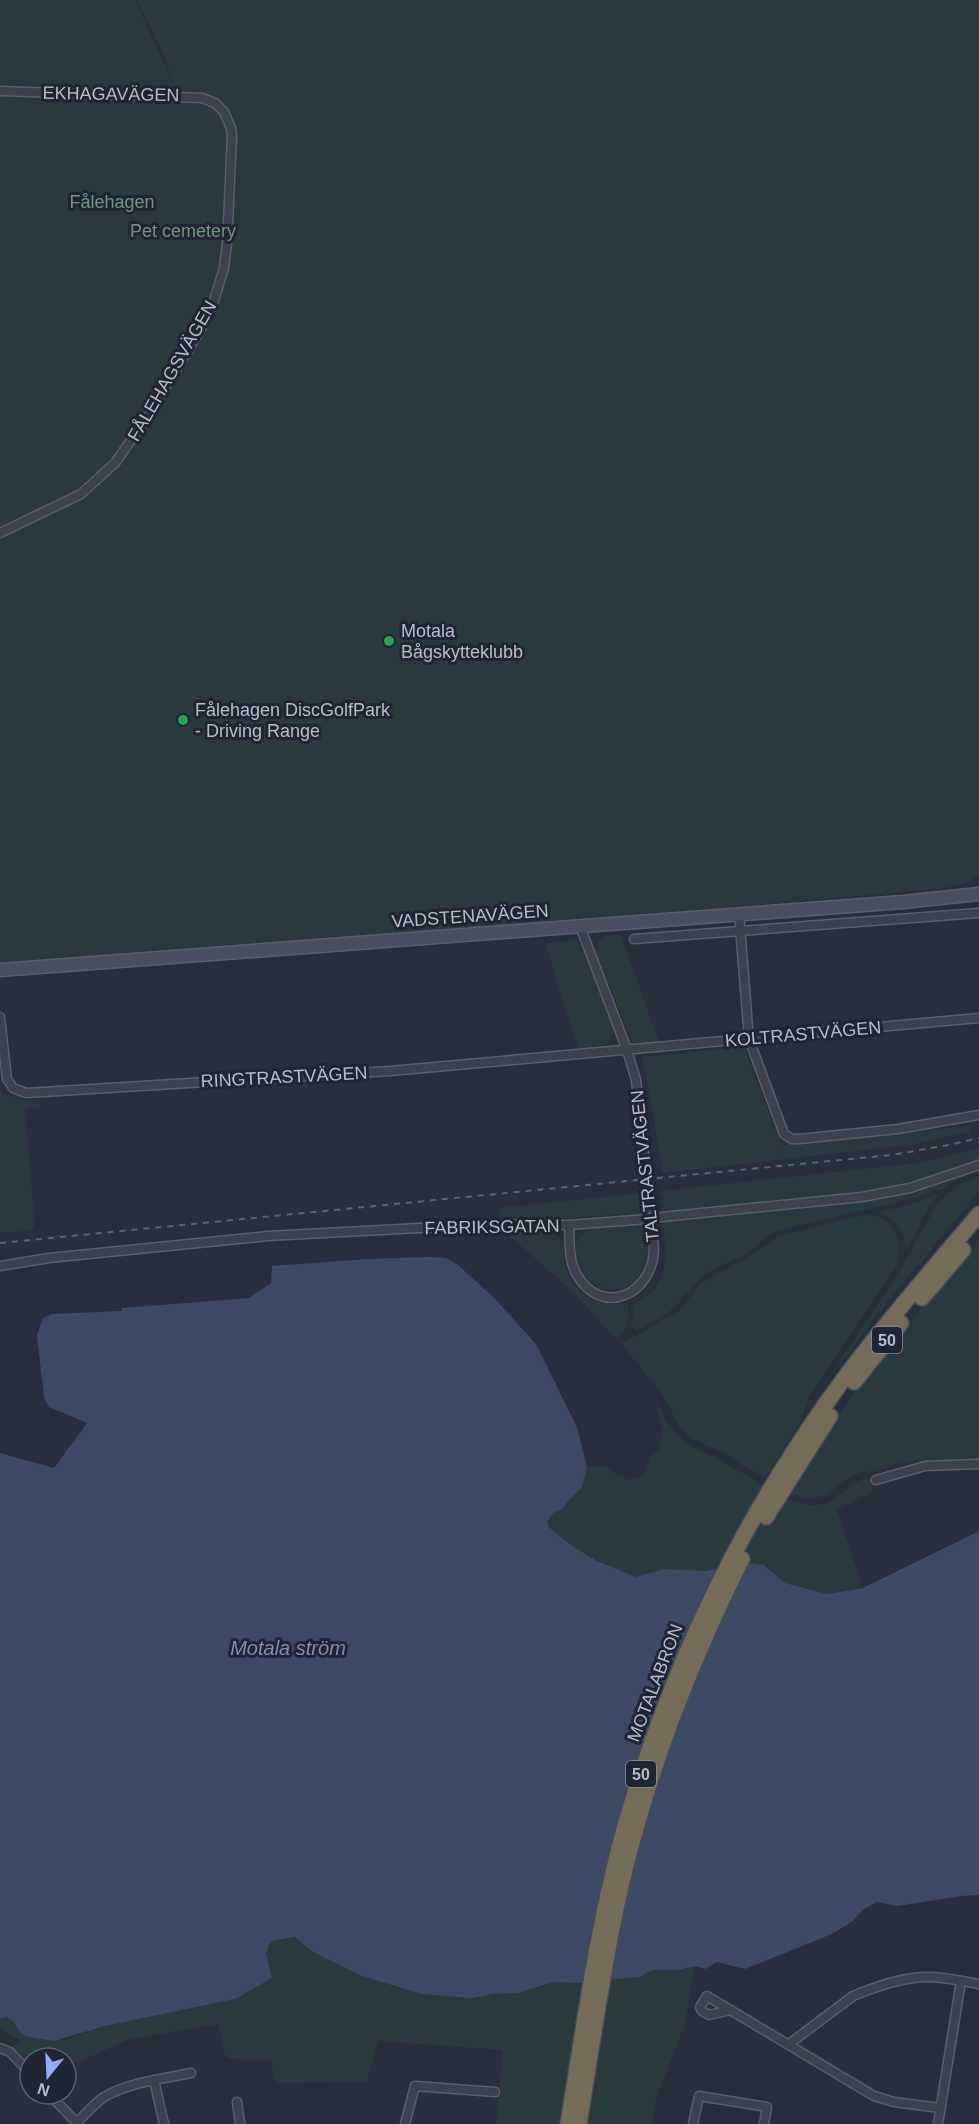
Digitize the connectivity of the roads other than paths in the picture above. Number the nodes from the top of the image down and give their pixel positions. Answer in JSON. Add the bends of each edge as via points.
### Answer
{"nodes":[{"id":1,"x":0,"y":91,"type":"edge"},
{"id":2,"x":220,"y":106,"type":"joint"},
{"id":3,"x":0,"y":533,"type":"edge"},
{"id":4,"x":979,"y":887,"type":"edge"},
{"id":5,"x":979,"y":894,"type":"edge"},
{"id":6,"x":943,"y":897,"type":"junction"},
{"id":7,"x":979,"y":913,"type":"edge"},
{"id":8,"x":739,"y":914,"type":"junction"},
{"id":9,"x":580,"y":926,"type":"junction"},
{"id":10,"x":740,"y":931,"type":"junction"},
{"id":11,"x":634,"y":939,"type":"dead end"},
{"id":12,"x":0,"y":969,"type":"edge"},
{"id":13,"x":0,"y":1017,"type":"edge"},
{"id":14,"x":979,"y":1018,"type":"edge"},
{"id":15,"x":749,"y":1039,"type":"junction"},
{"id":16,"x":627,"y":1050,"type":"junction"},
{"id":17,"x":979,"y":1115,"type":"edge"},
{"id":18,"x":979,"y":1165,"type":"edge"},
{"id":19,"x":979,"y":1215,"type":"edge"},
{"id":20,"x":569,"y":1225,"type":"junction"},
{"id":21,"x":979,"y":1230,"type":"edge"},
{"id":22,"x":0,"y":1266,"type":"edge"},
{"id":23,"x":798,"y":1454,"type":"junction"},
{"id":24,"x":979,"y":1464,"type":"edge"},
{"id":25,"x":876,"y":1480,"type":"dead end"},
{"id":26,"x":961,"y":1981,"type":"junction"},
{"id":27,"x":979,"y":1984,"type":"edge"},
{"id":28,"x":731,"y":2010,"type":"dead end"},
{"id":29,"x":789,"y":2044,"type":"junction"},
{"id":30,"x":3,"y":2048,"type":"edge"},
{"id":31,"x":18,"y":2062,"type":"edge"},
{"id":32,"x":190,"y":2073,"type":"dead end"},
{"id":33,"x":154,"y":2080,"type":"junction"},
{"id":34,"x":495,"y":2092,"type":"dead end"},
{"id":35,"x":237,"y":2102,"type":"dead end"},
{"id":36,"x":61,"y":2106,"type":"edge"},
{"id":37,"x":940,"y":2108,"type":"junction"},
{"id":38,"x":77,"y":2124,"type":"edge"},
{"id":39,"x":164,"y":2124,"type":"edge"},
{"id":40,"x":240,"y":2124,"type":"edge"},
{"id":41,"x":405,"y":2124,"type":"edge"},
{"id":42,"x":568,"y":2124,"type":"edge"},
{"id":43,"x":579,"y":2124,"type":"edge"},
{"id":44,"x":693,"y":2124,"type":"edge"},
{"id":45,"x":764,"y":2124,"type":"edge"},
{"id":46,"x":938,"y":2124,"type":"edge"}],
"edges":[{"from":1,"to":2,"type":"street","name":"EKHAGAVÄGEN","via":[[192,96]]},
{"from":2,"to":3,"type":"street","name":"FÅLEHAGSVÄGEN","via":[[232,136],[227,244],[218,290],[198,334],[115,463],[81,494]]},
{"from":4,"to":6,"type":"main road","name":"VADSTENAVÄGEN"},
{"from":5,"to":6,"type":"main road","name":"VADSTENAVÄGEN"},
{"from":6,"to":8,"type":"main road","name":"VADSTENAVÄGEN"},
{"from":7,"to":10,"type":"street"},
{"from":8,"to":9,"type":"main road","name":"VADSTENAVÄGEN"},
{"from":8,"to":10,"type":"street"},
{"from":9,"to":12,"type":"main road","name":"VADSTENAVÄGEN"},
{"from":9,"to":16,"type":"street","name":"TALTRASTVÄGEN"},
{"from":10,"to":11,"type":"street"},
{"from":10,"to":15,"type":"street"},
{"from":13,"to":16,"type":"street","name":"RINGTRASTVÄGEN","via":[[7,1079],[13,1088],[26,1093],[390,1071]]},
{"from":14,"to":15,"type":"street","name":"KOLTRASTVÄGEN"},
{"from":15,"to":16,"type":"street","name":"KOLTRASTVÄGEN"},
{"from":15,"to":17,"type":"street","via":[[781,1131],[792,1139],[898,1129]]},
{"from":16,"to":20,"type":"street","name":"TALTRASTVÄGEN","via":[[639,1097],[654,1248],[647,1277],[637,1289],[624,1295],[613,1297],[594,1292],[580,1280],[573,1266]]},
{"from":18,"to":20,"type":"street","name":"FABRIKSGATAN","bridge":true,"via":[[910,1188],[862,1197]]},
{"from":19,"to":23,"type":"highway","number":"50","via":[[865,1351]]},
{"from":20,"to":22,"type":"street","name":"FABRIKSGATAN","via":[[495,1224],[268,1236]]},
{"from":21,"to":23,"type":"highway","number":"50"},
{"from":23,"to":42,"type":"highway","name":"MOTALABRON","number":"50","via":[[760,1505],[719,1582],[685,1654],[654,1735],[615,1866]]},
{"from":23,"to":43,"type":"highway","name":"MOTALABRON","number":"50","via":[[714,1617],[660,1749],[616,1907]]},
{"from":24,"to":25,"type":"street","via":[[925,1466]]},
{"from":26,"to":27,"type":"street"},
{"from":26,"to":29,"type":"street","via":[[917,1977],[862,1992]]},
{"from":26,"to":37,"type":"street"},
{"from":28,"to":29,"type":"street"},
{"from":29,"to":37,"type":"street","via":[[874,2096]]},
{"from":30,"to":31,"type":"street"},
{"from":32,"to":33,"type":"street"},
{"from":33,"to":38,"type":"street","via":[[105,2097]]},
{"from":33,"to":39,"type":"street"},
{"from":34,"to":41,"type":"street","via":[[415,2086]]},
{"from":35,"to":40,"type":"street"},
{"from":36,"to":38,"type":"street"},
{"from":37,"to":46,"type":"street"},
{"from":44,"to":45,"type":"street","via":[[699,2096],[767,2107]]}]}
